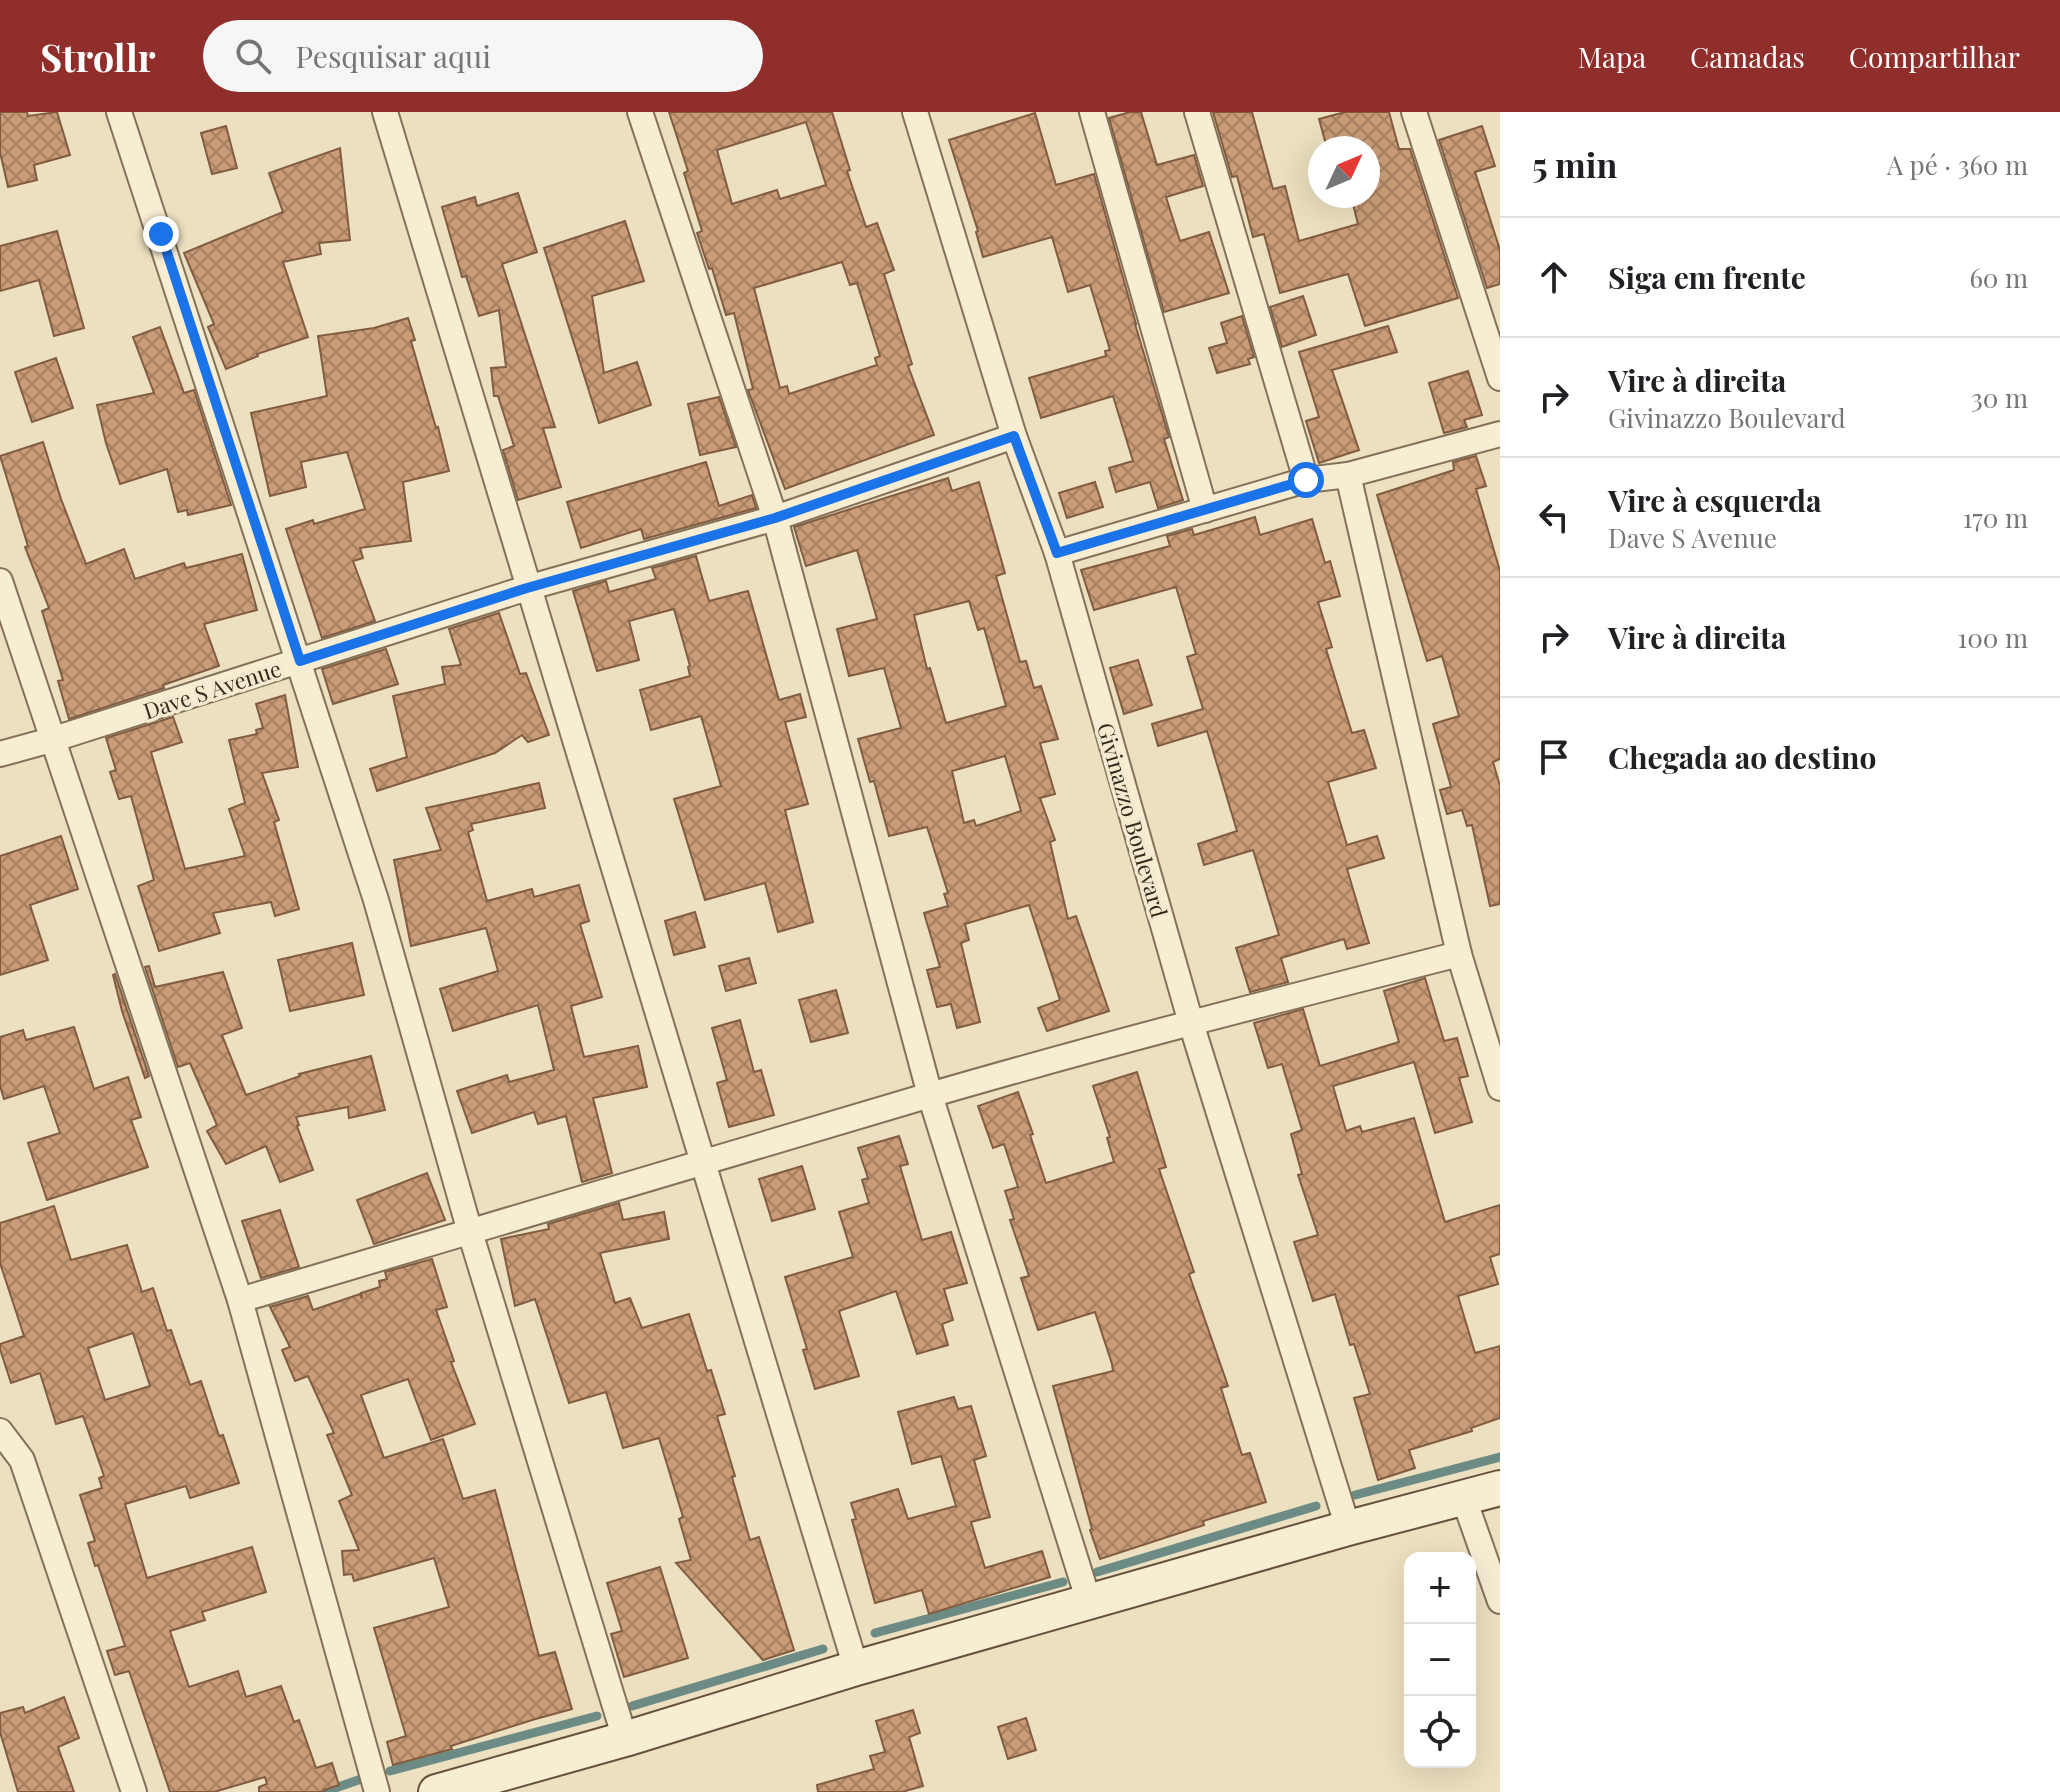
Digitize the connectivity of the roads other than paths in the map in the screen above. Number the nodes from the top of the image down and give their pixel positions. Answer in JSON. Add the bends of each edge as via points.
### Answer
{"nodes":[{"id":1,"x":119,"y":112,"type":"edge"},
{"id":2,"x":385,"y":112,"type":"edge"},
{"id":3,"x":640,"y":112,"type":"edge"},
{"id":4,"x":915,"y":112,"type":"edge"},
{"id":5,"x":1092,"y":112,"type":"edge"},
{"id":6,"x":1197,"y":112,"type":"edge"},
{"id":7,"x":1414,"y":112,"type":"edge"},
{"id":8,"x":1500,"y":378,"type":"edge"},
{"id":9,"x":1500,"y":434,"type":"edge"},
{"id":10,"x":1014,"y":436,"type":"junction"},
{"id":11,"x":1348,"y":475,"type":"junction"},
{"id":12,"x":1306,"y":480,"type":"junction"},
{"id":13,"x":1205,"y":510,"type":"junction"},
{"id":14,"x":775,"y":518,"type":"junction"},
{"id":15,"x":1057,"y":553,"type":"junction"},
{"id":16,"x":0,"y":581,"type":"edge"},
{"id":17,"x":527,"y":588,"type":"junction"},
{"id":18,"x":300,"y":661,"type":"junction"},
{"id":19,"x":51,"y":740,"type":"junction"},
{"id":20,"x":0,"y":754,"type":"edge"},
{"id":21,"x":1459,"y":954,"type":"junction"},
{"id":22,"x":1191,"y":1023,"type":"junction"},
{"id":23,"x":1500,"y":1088,"type":"edge"},
{"id":24,"x":930,"y":1095,"type":"junction"},
{"id":25,"x":703,"y":1163,"type":"junction"},
{"id":26,"x":470,"y":1232,"type":"junction"},
{"id":27,"x":240,"y":1300,"type":"junction"},
{"id":28,"x":0,"y":1431,"type":"edge"},
{"id":29,"x":1500,"y":1488,"type":"edge"},
{"id":30,"x":1464,"y":1499,"type":"junction"},
{"id":31,"x":1348,"y":1528,"type":"junction"},
{"id":32,"x":1500,"y":1601,"type":"edge"},
{"id":33,"x":1089,"y":1602,"type":"junction"},
{"id":34,"x":856,"y":1668,"type":"junction"},
{"id":35,"x":625,"y":1739,"type":"junction"},
{"id":36,"x":134,"y":1792,"type":"edge"},
{"id":37,"x":377,"y":1792,"type":"edge"},
{"id":38,"x":436,"y":1792,"type":"edge"}],
"edges":[{"from":1,"to":18,"type":"street"},
{"from":2,"to":17,"type":"street"},
{"from":3,"to":14,"type":"street"},
{"from":4,"to":10,"type":"street","name":"Givinazzo Boulevard"},
{"from":5,"to":13,"type":"street"},
{"from":6,"to":12,"type":"street"},
{"from":7,"to":8,"type":"street"},
{"from":9,"to":11,"type":"street"},
{"from":10,"to":14,"type":"street","name":"Dave S Avenue"},
{"from":10,"to":15,"type":"street","name":"Givinazzo Boulevard"},
{"from":11,"to":12,"type":"street"},
{"from":11,"to":21,"type":"street"},
{"from":12,"to":13,"type":"street"},
{"from":13,"to":15,"type":"street"},
{"from":14,"to":17,"type":"street","name":"Dave S Avenue"},
{"from":14,"to":24,"type":"street"},
{"from":15,"to":22,"type":"street","name":"Givinazzo Boulevard"},
{"from":16,"to":19,"type":"street"},
{"from":17,"to":18,"type":"street","name":"Dave S Avenue"},
{"from":17,"to":25,"type":"street"},
{"from":18,"to":19,"type":"street","name":"Dave S Avenue"},
{"from":18,"to":26,"type":"street","via":[[376,900]]},
{"from":19,"to":20,"type":"street","name":"Dave S Avenue"},
{"from":19,"to":27,"type":"street"},
{"from":21,"to":22,"type":"street"},
{"from":21,"to":23,"type":"street"},
{"from":22,"to":24,"type":"street"},
{"from":22,"to":31,"type":"street","name":"Givinazzo Boulevard"},
{"from":24,"to":25,"type":"street"},
{"from":24,"to":33,"type":"street"},
{"from":25,"to":26,"type":"street"},
{"from":25,"to":34,"type":"street"},
{"from":26,"to":27,"type":"street"},
{"from":26,"to":35,"type":"street"},
{"from":27,"to":37,"type":"street"},
{"from":28,"to":36,"type":"street","via":[[22,1460]]},
{"from":29,"to":30,"type":"street"},
{"from":30,"to":31,"type":"street"},
{"from":30,"to":32,"type":"street"},
{"from":31,"to":33,"type":"street"},
{"from":33,"to":34,"type":"street"},
{"from":34,"to":35,"type":"street"},
{"from":35,"to":38,"type":"street"}]}
